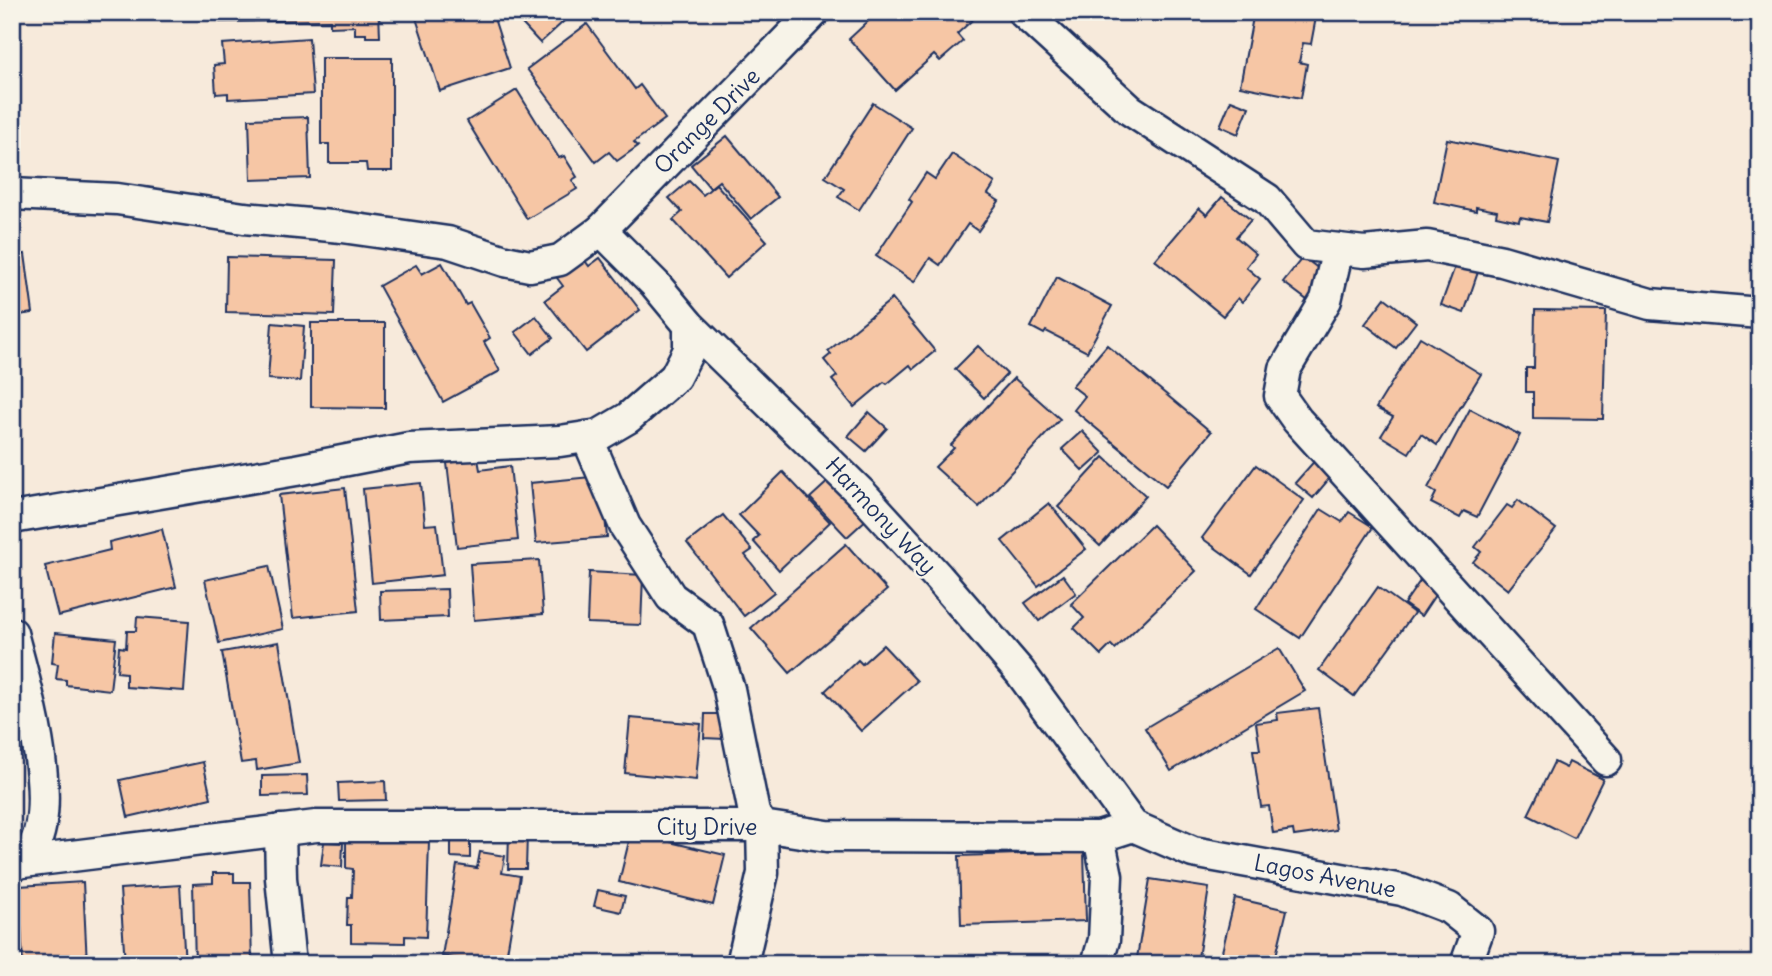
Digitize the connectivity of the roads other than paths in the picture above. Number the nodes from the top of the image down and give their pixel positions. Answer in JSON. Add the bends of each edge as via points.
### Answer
{"nodes":[{"id":1,"x":814,"y":12,"type":"edge"},
{"id":2,"x":1023,"y":12,"type":"edge"},
{"id":3,"x":12,"y":194,"type":"edge"},
{"id":4,"x":601,"y":230,"type":"junction"},
{"id":5,"x":1338,"y":249,"type":"junction"},
{"id":6,"x":1760,"y":313,"type":"edge"},
{"id":7,"x":689,"y":326,"type":"junction"},
{"id":8,"x":587,"y":437,"type":"junction"},
{"id":9,"x":12,"y":518,"type":"edge"},
{"id":10,"x":12,"y":633,"type":"edge"},
{"id":11,"x":1605,"y":760,"type":"dead end"},
{"id":12,"x":762,"y":826,"type":"junction"},
{"id":13,"x":1133,"y":826,"type":"junction"},
{"id":14,"x":280,"y":830,"type":"junction"},
{"id":15,"x":1099,"y":837,"type":"junction"},
{"id":16,"x":18,"y":864,"type":"edge"},
{"id":17,"x":290,"y":964,"type":"edge"},
{"id":18,"x":742,"y":964,"type":"edge"},
{"id":19,"x":1097,"y":964,"type":"edge"},
{"id":20,"x":1466,"y":964,"type":"edge"}],
"edges":[{"from":1,"to":4,"type":"street","name":"Orange Drive"},
{"from":2,"to":5,"type":"street","via":[[1130,110],[1267,199],[1306,245]]},
{"from":3,"to":4,"type":"street","name":"Orange Drive","via":[[117,199],[342,227],[448,242],[530,266],[560,260]]},
{"from":4,"to":7,"type":"street","name":"Harmony Way"},
{"from":5,"to":6,"type":"street","via":[[1364,252],[1427,246],[1502,261],[1650,304]]},
{"from":5,"to":11,"type":"street","via":[[1326,300],[1285,369],[1280,396]]},
{"from":7,"to":8,"type":"street","via":[[689,350],[675,377],[628,418]]},
{"from":7,"to":13,"type":"street","name":"Harmony Way","via":[[862,494],[938,577],[1020,672]]},
{"from":8,"to":9,"type":"street","via":[[409,447]]},
{"from":8,"to":12,"type":"street","via":[[625,526],[671,597],[708,624],[729,690],[754,813]]},
{"from":10,"to":16,"type":"street","via":[[38,739],[43,801],[40,838]]},
{"from":12,"to":14,"type":"street","name":"City Drive","via":[[316,826]]},
{"from":12,"to":15,"type":"street","name":"City Drive","via":[[827,836]]},
{"from":12,"to":18,"type":"street","via":[[763,873]]},
{"from":13,"to":15,"type":"street","name":"City Drive"},
{"from":13,"to":20,"type":"street","name":"Lagos Avenue","via":[[1193,852],[1402,890],[1449,908],[1478,931]]},
{"from":14,"to":16,"type":"street","name":"City Drive"},
{"from":14,"to":17,"type":"street"},
{"from":15,"to":19,"type":"street","via":[[1107,876],[1104,940]]}]}
